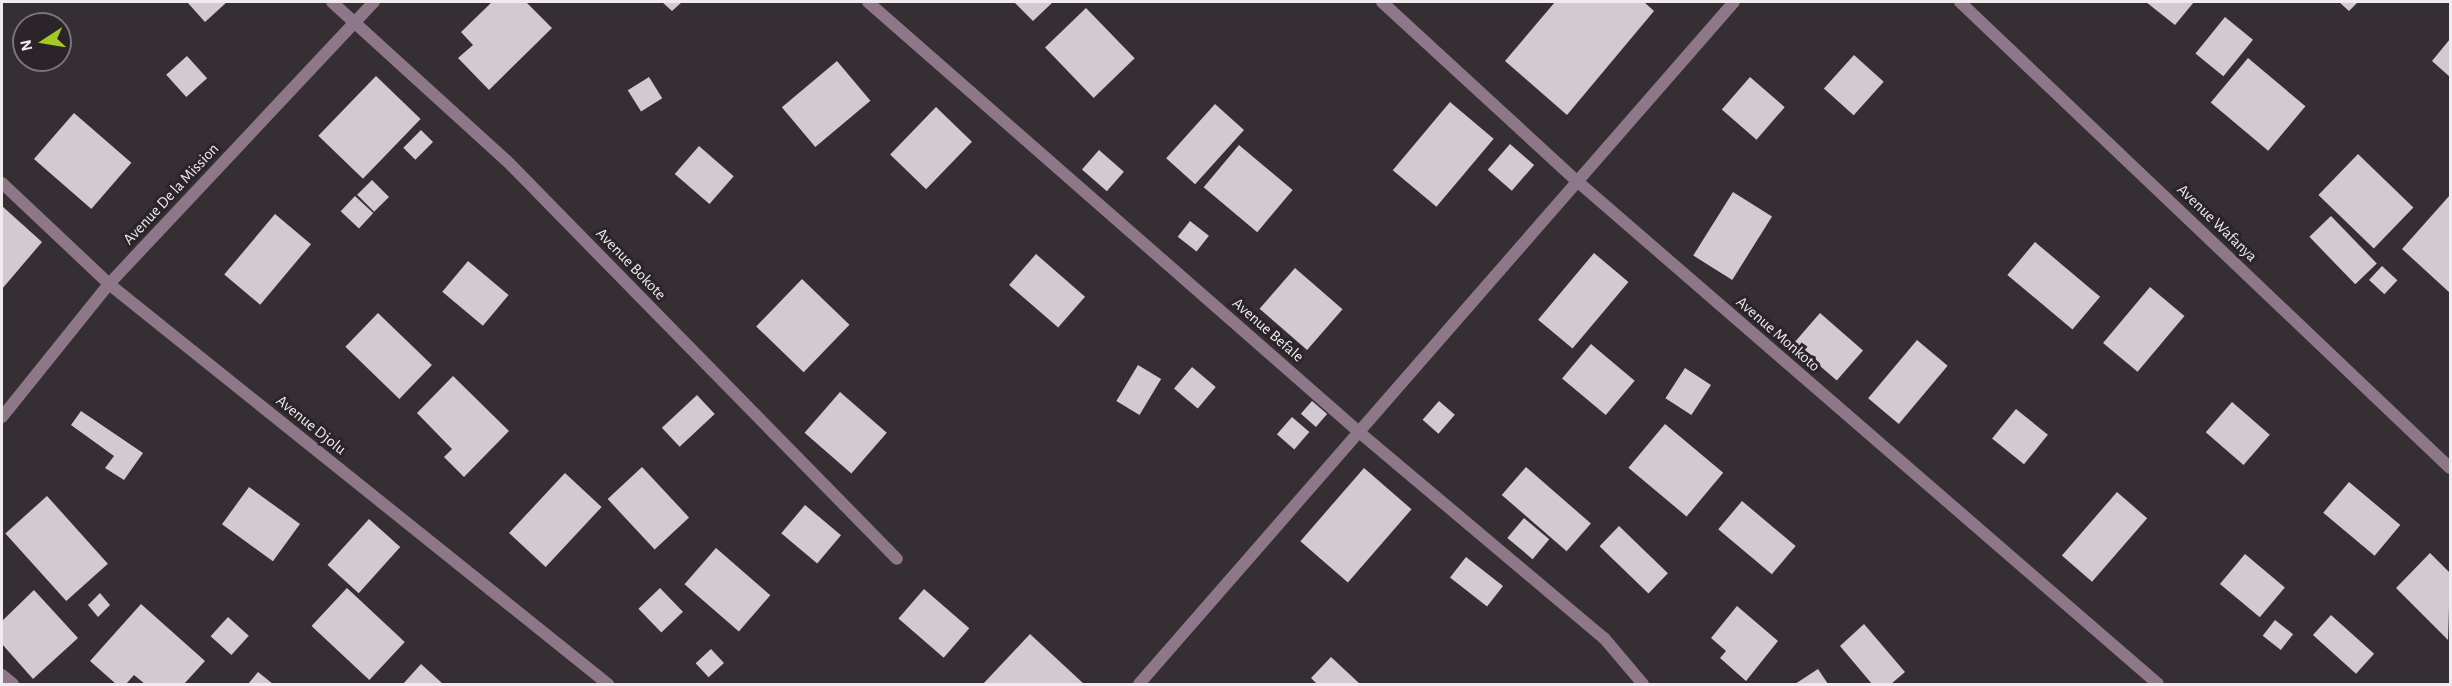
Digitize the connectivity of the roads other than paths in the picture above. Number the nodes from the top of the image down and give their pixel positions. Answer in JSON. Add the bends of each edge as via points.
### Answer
{"nodes":[{"id":1,"x":332,"y":2,"type":"edge"},
{"id":2,"x":374,"y":2,"type":"edge"},
{"id":3,"x":868,"y":2,"type":"edge"},
{"id":4,"x":1382,"y":2,"type":"edge"},
{"id":5,"x":1734,"y":2,"type":"edge"},
{"id":6,"x":1960,"y":2,"type":"edge"},
{"id":7,"x":352,"y":24,"type":"junction"},
{"id":8,"x":1577,"y":181,"type":"junction"},
{"id":9,"x":2,"y":183,"type":"edge"},
{"id":10,"x":109,"y":284,"type":"junction"},
{"id":11,"x":2,"y":417,"type":"edge"},
{"id":12,"x":1359,"y":432,"type":"junction"},
{"id":13,"x":2451,"y":468,"type":"edge"},
{"id":14,"x":897,"y":559,"type":"dead end"},
{"id":15,"x":2,"y":675,"type":"edge"},
{"id":16,"x":13,"y":684,"type":"edge"},
{"id":17,"x":608,"y":684,"type":"edge"},
{"id":18,"x":1138,"y":684,"type":"edge"},
{"id":19,"x":1643,"y":684,"type":"edge"},
{"id":20,"x":2158,"y":684,"type":"edge"}],
"edges":[{"from":1,"to":7,"type":"street","name":"Avenue Bokote"},
{"from":2,"to":7,"type":"street","name":"Avenue De la Mission"},
{"from":3,"to":12,"type":"street","name":"Avenue Befale"},
{"from":4,"to":8,"type":"street","name":"Avenue Monkoto"},
{"from":5,"to":8,"type":"street"},
{"from":6,"to":13,"type":"street","name":"Avenue Wafanya"},
{"from":7,"to":10,"type":"street","name":"Avenue De la Mission"},
{"from":7,"to":14,"type":"street","name":"Avenue Bokote","via":[[507,161]]},
{"from":8,"to":12,"type":"street"},
{"from":8,"to":20,"type":"street","name":"Avenue Monkoto"},
{"from":9,"to":10,"type":"street","name":"Avenue Djolu"},
{"from":10,"to":11,"type":"street","name":"Avenue De la Mission"},
{"from":10,"to":17,"type":"street","name":"Avenue Djolu"},
{"from":12,"to":18,"type":"street"},
{"from":12,"to":19,"type":"street","name":"Avenue Befale","via":[[1604,638]]},
{"from":15,"to":16,"type":"street"}]}
